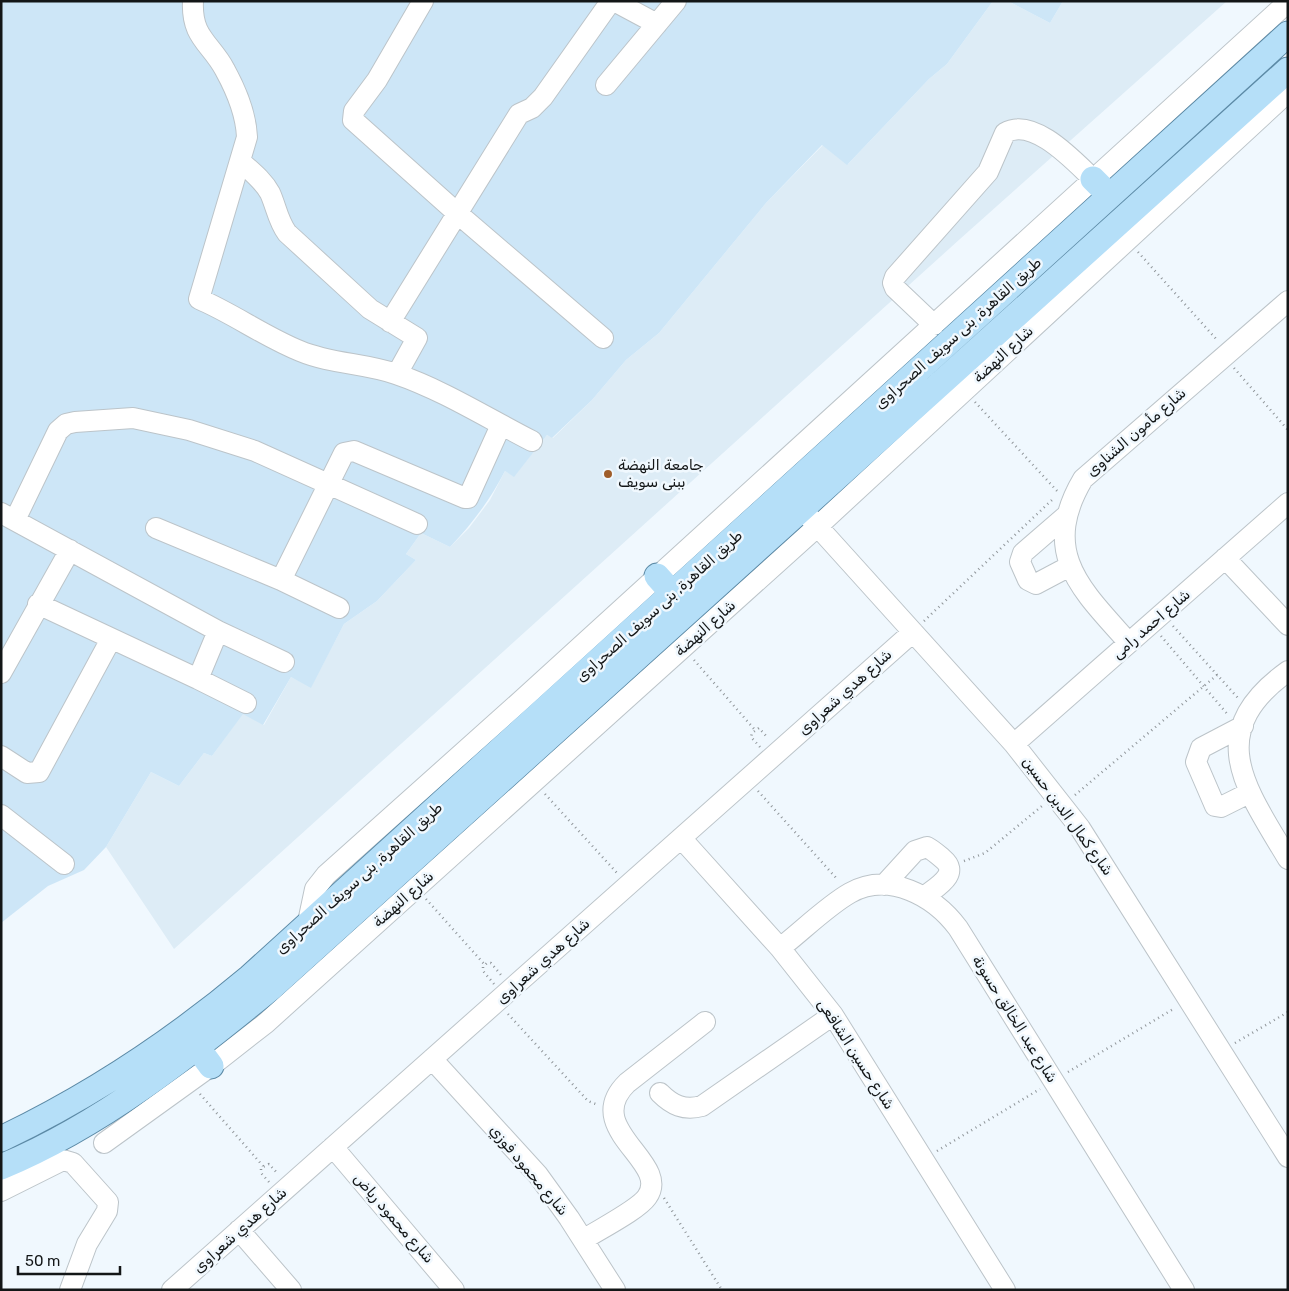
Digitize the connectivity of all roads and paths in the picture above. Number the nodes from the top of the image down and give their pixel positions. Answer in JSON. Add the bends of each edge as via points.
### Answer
{"nodes":[{"id":1,"x":193,"y":1,"type":"edge"},
{"id":2,"x":423,"y":1,"type":"edge"},
{"id":3,"x":612,"y":1,"type":"edge"},
{"id":4,"x":676,"y":1,"type":"edge"},
{"id":5,"x":1288,"y":2,"type":"edge"},
{"id":6,"x":656,"y":24,"type":"junction"},
{"id":7,"x":1288,"y":34,"type":"edge"},
{"id":8,"x":1288,"y":70,"type":"edge"},
{"id":9,"x":606,"y":85,"type":"dead end"},
{"id":10,"x":1288,"y":92,"type":"edge"},
{"id":11,"x":240,"y":161,"type":"junction"},
{"id":12,"x":1101,"y":187,"type":"junction"},
{"id":13,"x":457,"y":213,"type":"junction"},
{"id":14,"x":1128,"y":239,"type":"junction"},
{"id":15,"x":1288,"y":301,"type":"edge"},
{"id":16,"x":390,"y":322,"type":"junction"},
{"id":17,"x":942,"y":333,"type":"junction"},
{"id":18,"x":603,"y":338,"type":"dead end"},
{"id":19,"x":1226,"y":354,"type":"junction"},
{"id":20,"x":397,"y":374,"type":"junction"},
{"id":21,"x":964,"y":390,"type":"junction"},
{"id":22,"x":501,"y":425,"type":"junction"},
{"id":23,"x":1288,"y":430,"type":"edge"},
{"id":24,"x":532,"y":442,"type":"dead end"},
{"id":25,"x":330,"y":483,"type":"junction"},
{"id":26,"x":1288,"y":503,"type":"edge"},
{"id":27,"x":1067,"y":515,"type":"junction"},
{"id":28,"x":810,"y":518,"type":"junction"},
{"id":29,"x":7,"y":521,"type":"edge"},
{"id":30,"x":417,"y":524,"type":"dead end"},
{"id":31,"x":156,"y":528,"type":"dead end"},
{"id":32,"x":70,"y":550,"type":"junction"},
{"id":33,"x":1225,"y":558,"type":"junction"},
{"id":34,"x":1070,"y":566,"type":"junction"},
{"id":35,"x":281,"y":580,"type":"junction"},
{"id":36,"x":665,"y":585,"type":"junction"},
{"id":37,"x":38,"y":604,"type":"junction"},
{"id":38,"x":339,"y":608,"type":"dead end"},
{"id":39,"x":1156,"y":619,"type":"junction"},
{"id":40,"x":1288,"y":625,"type":"edge"},
{"id":41,"x":218,"y":631,"type":"junction"},
{"id":42,"x":913,"y":632,"type":"junction"},
{"id":43,"x":111,"y":639,"type":"junction"},
{"id":44,"x":1129,"y":643,"type":"junction"},
{"id":45,"x":683,"y":648,"type":"junction"},
{"id":46,"x":284,"y":662,"type":"dead end"},
{"id":47,"x":1288,"y":671,"type":"edge"},
{"id":48,"x":1,"y":673,"type":"edge"},
{"id":49,"x":1217,"y":675,"type":"junction"},
{"id":50,"x":198,"y":680,"type":"junction"},
{"id":51,"x":1204,"y":686,"type":"junction"},
{"id":52,"x":246,"y":703,"type":"dead end"},
{"id":53,"x":1244,"y":722,"type":"junction"},
{"id":54,"x":755,"y":730,"type":"dead end"},
{"id":55,"x":1014,"y":744,"type":"junction"},
{"id":56,"x":1,"y":756,"type":"edge"},
{"id":57,"x":748,"y":779,"type":"junction"},
{"id":58,"x":534,"y":782,"type":"junction"},
{"id":59,"x":1249,"y":793,"type":"junction"},
{"id":60,"x":1059,"y":800,"type":"junction"},
{"id":61,"x":1,"y":815,"type":"edge"},
{"id":62,"x":681,"y":838,"type":"junction"},
{"id":63,"x":1288,"y":859,"type":"edge"},
{"id":64,"x":947,"y":863,"type":"junction"},
{"id":65,"x":64,"y":864,"type":"dead end"},
{"id":66,"x":397,"y":874,"type":"junction"},
{"id":67,"x":628,"y":885,"type":"junction"},
{"id":68,"x":884,"y":885,"type":"junction"},
{"id":69,"x":850,"y":893,"type":"junction"},
{"id":70,"x":924,"y":896,"type":"junction"},
{"id":71,"x":308,"y":922,"type":"junction"},
{"id":72,"x":780,"y":948,"type":"junction"},
{"id":73,"x":485,"y":965,"type":"junction"},
{"id":74,"x":504,"y":995,"type":"junction"},
{"id":75,"x":1288,"y":1012,"type":"edge"},
{"id":76,"x":833,"y":1015,"type":"junction"},
{"id":77,"x":705,"y":1022,"type":"dead end"},
{"id":78,"x":1221,"y":1051,"type":"junction"},
{"id":79,"x":204,"y":1057,"type":"junction"},
{"id":80,"x":432,"y":1059,"type":"junction"},
{"id":81,"x":190,"y":1082,"type":"junction"},
{"id":82,"x":660,"y":1093,"type":"dead end"},
{"id":83,"x":615,"y":1101,"type":"junction"},
{"id":84,"x":1,"y":1139,"type":"edge"},
{"id":85,"x":104,"y":1143,"type":"dead end"},
{"id":86,"x":333,"y":1147,"type":"junction"},
{"id":87,"x":1288,"y":1157,"type":"edge"},
{"id":88,"x":263,"y":1166,"type":"dead end"},
{"id":89,"x":1,"y":1167,"type":"edge"},
{"id":90,"x":650,"y":1175,"type":"junction"},
{"id":91,"x":1,"y":1191,"type":"edge"},
{"id":92,"x":239,"y":1230,"type":"junction"},
{"id":93,"x":583,"y":1240,"type":"junction"},
{"id":94,"x":70,"y":1290,"type":"edge"},
{"id":95,"x":172,"y":1290,"type":"edge"},
{"id":96,"x":291,"y":1290,"type":"edge"},
{"id":97,"x":454,"y":1290,"type":"edge"},
{"id":98,"x":615,"y":1290,"type":"edge"},
{"id":99,"x":722,"y":1290,"type":"edge"},
{"id":100,"x":1005,"y":1290,"type":"edge"},
{"id":101,"x":1184,"y":1290,"type":"edge"}],
"edges":[{"from":1,"to":11,"type":"street","via":[[201,40],[224,69],[246,125],[247,137]]},
{"from":2,"to":13,"type":"street","via":[[352,117]]},
{"from":3,"to":6,"type":"street"},
{"from":3,"to":13,"type":"street","via":[[543,97],[532,108],[519,114]]},
{"from":4,"to":6,"type":"street"},
{"from":5,"to":12,"type":"street"},
{"from":6,"to":9,"type":"street"},
{"from":7,"to":12,"type":"main road","name":"طريق القاهرة, بنى سويف الصحراوى"},
{"from":8,"to":28,"type":"main road","name":"طريق القاهرة, بنى سويف الصحراوى"},
{"from":10,"to":14,"type":"street","name":"شارع النهضة"},
{"from":11,"to":16,"type":"street","via":[[264,182],[286,233],[370,309]]},
{"from":11,"to":20,"type":"street","via":[[199,299],[303,352]]},
{"from":12,"to":17,"type":"main road","name":"طريق القاهرة, بنى سويف الصحراوى"},
{"from":12,"to":17,"type":"street","via":[[1041,136],[1023,128],[1004,132],[988,172],[894,277],[895,288]]},
{"from":13,"to":16,"type":"street"},
{"from":13,"to":18,"type":"street"},
{"from":14,"to":19,"type":"path"},
{"from":14,"to":21,"type":"street","name":"شارع النهضة"},
{"from":15,"to":19,"type":"street","name":"شارع مأمون الشناوى"},
{"from":16,"to":20,"type":"street","via":[[417,338]]},
{"from":17,"to":36,"type":"main road","name":"طريق القاهرة, بنى سويف الصحراوى"},
{"from":19,"to":23,"type":"path"},
{"from":19,"to":27,"type":"street","name":"شارع مأمون الشناوى","via":[[1083,479]]},
{"from":20,"to":22,"type":"street"},
{"from":21,"to":28,"type":"street","name":"شارع النهضة"},
{"from":21,"to":42,"type":"path","via":[[1059,494]]},
{"from":22,"to":24,"type":"street"},
{"from":22,"to":25,"type":"street","via":[[468,498],[354,451],[344,453]]},
{"from":25,"to":29,"type":"street","via":[[255,451],[158,422],[133,418],[75,422],[58,430]]},
{"from":25,"to":30,"type":"street"},
{"from":25,"to":35,"type":"street"},
{"from":26,"to":33,"type":"street","name":"شارع احمد رامى"},
{"from":27,"to":34,"type":"street","name":"شارع مأمون الشناوى","via":[[1065,541]]},
{"from":27,"to":34,"type":"street","via":[[1023,553],[1020,562],[1028,580],[1036,584]]},
{"from":28,"to":42,"type":"street","name":"شارع كمال الدين حسين"},
{"from":28,"to":45,"type":"street","name":"شارع النهضة"},
{"from":28,"to":66,"type":"main road","name":"طريق القاهرة, بنى سويف الصحراوى"},
{"from":29,"to":32,"type":"street"},
{"from":31,"to":35,"type":"street"},
{"from":32,"to":37,"type":"street"},
{"from":32,"to":41,"type":"street"},
{"from":33,"to":39,"type":"street","name":"شارع احمد رامى"},
{"from":33,"to":40,"type":"street"},
{"from":34,"to":44,"type":"street","name":"شارع مأمون الشناوى","via":[[1082,590]]},
{"from":35,"to":38,"type":"street"},
{"from":36,"to":66,"type":"main road","name":"طريق القاهرة, بنى سويف الصحراوى"},
{"from":36,"to":71,"type":"street","via":[[326,875],[315,889]]},
{"from":37,"to":43,"type":"street"},
{"from":37,"to":48,"type":"street"},
{"from":39,"to":44,"type":"street","name":"شارع احمد رامى"},
{"from":39,"to":49,"type":"path"},
{"from":39,"to":51,"type":"path"},
{"from":41,"to":46,"type":"street"},
{"from":41,"to":50,"type":"street"},
{"from":42,"to":55,"type":"street","name":"شارع كمال الدين حسين"},
{"from":42,"to":57,"type":"street","name":"شارع هدي شعراوى"},
{"from":43,"to":50,"type":"street"},
{"from":43,"to":56,"type":"street","via":[[44,768],[34,774],[27,773]]},
{"from":44,"to":55,"type":"street","name":"شارع احمد رامى"},
{"from":45,"to":54,"type":"path"},
{"from":45,"to":58,"type":"street","name":"شارع النهضة"},
{"from":47,"to":53,"type":"street","via":[[1267,686]]},
{"from":49,"to":51,"type":"path"},
{"from":49,"to":53,"type":"path"},
{"from":50,"to":52,"type":"street"},
{"from":51,"to":53,"type":"path"},
{"from":51,"to":60,"type":"path"},
{"from":53,"to":59,"type":"street","via":[[1240,760]]},
{"from":53,"to":59,"type":"street","via":[[1202,748],[1196,758],[1215,806],[1221,807]]},
{"from":55,"to":60,"type":"street","name":"شارع كمال الدين حسين"},
{"from":57,"to":62,"type":"street","name":"شارع هدي شعراوى"},
{"from":57,"to":69,"type":"path"},
{"from":58,"to":66,"type":"street","name":"شارع النهضة"},
{"from":58,"to":67,"type":"path"},
{"from":59,"to":63,"type":"street"},
{"from":60,"to":64,"type":"path","via":[[986,853]]},
{"from":60,"to":78,"type":"street","name":"شارع كمال الدين حسين","via":[[1098,852]]},
{"from":61,"to":65,"type":"street"},
{"from":62,"to":67,"type":"street","name":"شارع هدي شعراوى"},
{"from":62,"to":72,"type":"street","name":"شارع حسين الشافعى"},
{"from":64,"to":68,"type":"street","via":[[931,849],[918,848]]},
{"from":64,"to":70,"type":"street","via":[[950,870],[947,878]]},
{"from":66,"to":71,"type":"main road","name":"طريق القاهرة, بنى سويف الصحراوى"},
{"from":66,"to":73,"type":"path"},
{"from":66,"to":79,"type":"main road","name":"طريق القاهرة, بنى سويف الصحراوى","via":[[272,987]]},
{"from":67,"to":74,"type":"street","name":"شارع هدي شعراوى"},
{"from":68,"to":69,"type":"street","name":"شارع عبد الخالق حسونة"},
{"from":68,"to":70,"type":"street","name":"شارع عبد الخالق حسونة","via":[[905,888]]},
{"from":69,"to":72,"type":"street","name":"شارع عبد الخالق حسونة"},
{"from":70,"to":101,"type":"street","name":"شارع عبد الخالق حسونة","via":[[943,910],[958,928]]},
{"from":71,"to":84,"type":"main road","name":"طريق القاهرة, بنى سويف الصحراوى","via":[[227,996],[156,1050],[88,1093]]},
{"from":72,"to":76,"type":"street","name":"شارع حسين الشافعى"},
{"from":73,"to":74,"type":"path","via":[[483,971]]},
{"from":73,"to":74,"type":"path","via":[[491,963]]},
{"from":74,"to":80,"type":"street","name":"شارع هدي شعراوى"},
{"from":74,"to":83,"type":"path","via":[[588,1102],[600,1106]]},
{"from":75,"to":78,"type":"path"},
{"from":76,"to":82,"type":"street","via":[[702,1106],[681,1108]]},
{"from":76,"to":100,"type":"street","name":"شارع حسين الشافعى"},
{"from":77,"to":83,"type":"street","via":[[627,1084]]},
{"from":78,"to":87,"type":"street","name":"شارع كمال الدين حسين"},
{"from":79,"to":81,"type":"street"},
{"from":79,"to":89,"type":"main road","name":"طريق القاهرة, بنى سويف الصحراوى","via":[[82,1126]]},
{"from":80,"to":86,"type":"street","name":"شارع هدي شعراوى"},
{"from":80,"to":93,"type":"street","name":"شارع محمود فوزي","via":[[532,1168]]},
{"from":81,"to":85,"type":"street"},
{"from":81,"to":88,"type":"path"},
{"from":83,"to":90,"type":"street","via":[[614,1116],[618,1130]]},
{"from":86,"to":92,"type":"street","name":"شارع هدي شعراوى"},
{"from":86,"to":97,"type":"street","name":"شارع محمود رياض"},
{"from":90,"to":93,"type":"street","via":[[651,1189],[644,1200]]},
{"from":90,"to":99,"type":"path"},
{"from":91,"to":94,"type":"street","via":[[63,1160],[72,1163],[106,1198],[107,1211],[87,1244]]},
{"from":92,"to":95,"type":"street","name":"شارع هدي شعراوى"},
{"from":92,"to":96,"type":"street"},
{"from":93,"to":98,"type":"street","name":"شارع محمود فوزي"}]}
